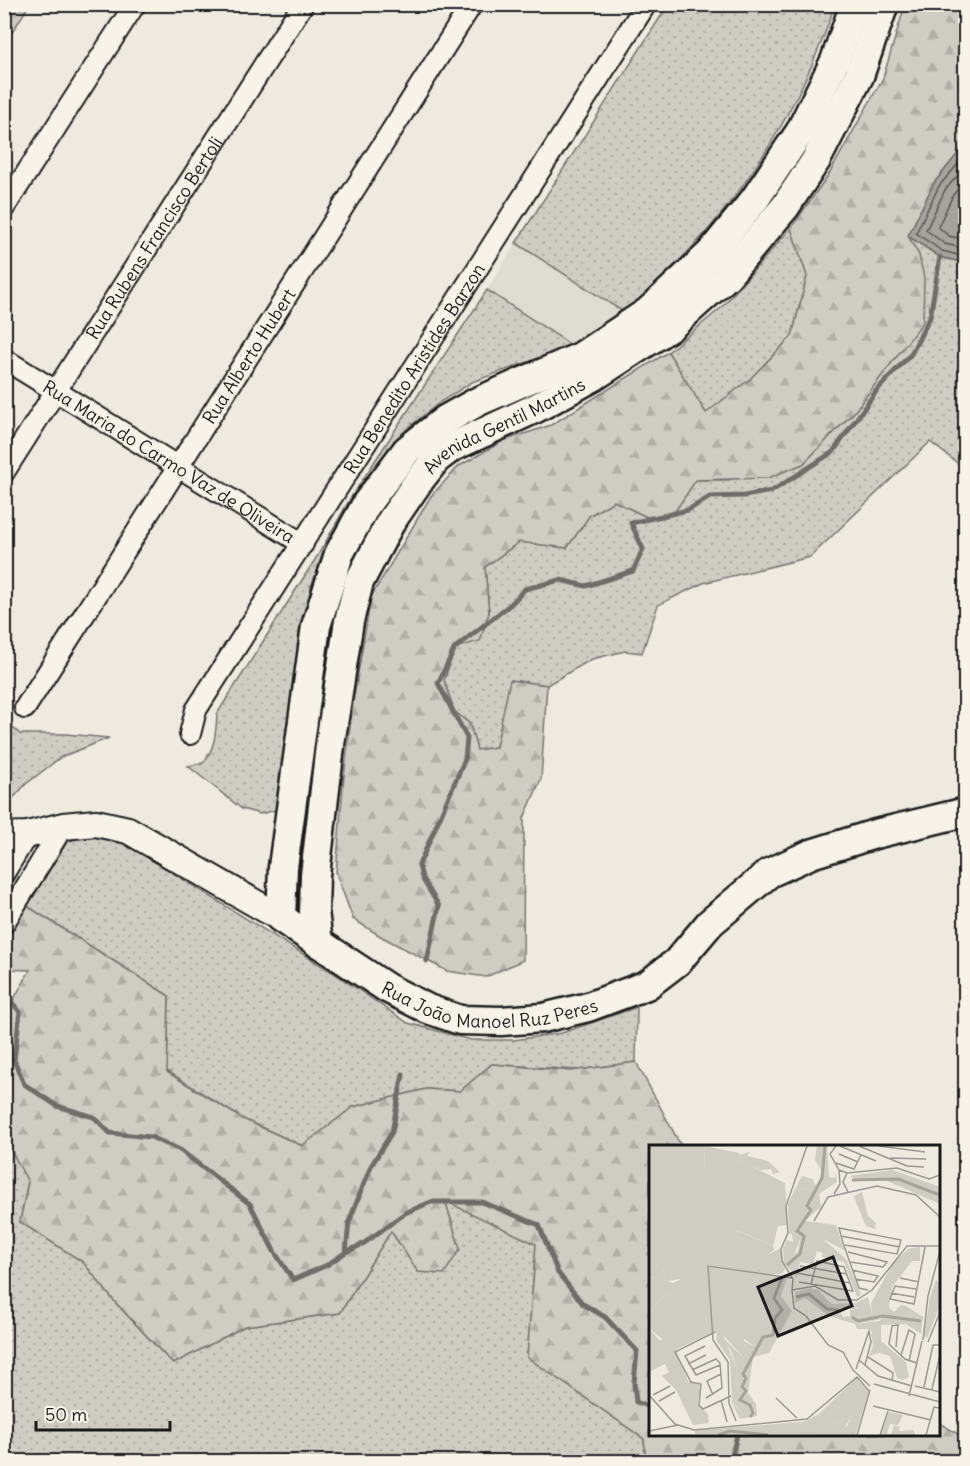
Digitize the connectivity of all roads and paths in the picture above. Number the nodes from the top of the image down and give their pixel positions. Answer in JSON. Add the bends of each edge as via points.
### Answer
{"nodes":[{"id":1,"x":135,"y":4,"type":"edge"},
{"id":2,"x":303,"y":4,"type":"edge"},
{"id":3,"x":472,"y":4,"type":"edge"},
{"id":4,"x":646,"y":4,"type":"edge"},
{"id":5,"x":855,"y":4,"type":"edge"},
{"id":6,"x":884,"y":4,"type":"edge"},
{"id":7,"x":4,"y":208,"type":"edge"},
{"id":8,"x":4,"y":359,"type":"edge"},
{"id":9,"x":57,"y":391,"type":"junction"},
{"id":10,"x":179,"y":468,"type":"junction"},
{"id":11,"x":4,"y":472,"type":"edge"},
{"id":12,"x":303,"y":544,"type":"junction"},
{"id":13,"x":25,"y":708,"type":"dead end"},
{"id":14,"x":190,"y":734,"type":"dead end"},
{"id":15,"x":966,"y":812,"type":"edge"},
{"id":16,"x":63,"y":826,"type":"junction"},
{"id":17,"x":16,"y":836,"type":"edge"},
{"id":18,"x":283,"y":867,"type":"junction"},
{"id":19,"x":4,"y":873,"type":"edge"},
{"id":20,"x":315,"y":875,"type":"junction"},
{"id":21,"x":281,"y":918,"type":"junction"},
{"id":22,"x":4,"y":923,"type":"edge"},
{"id":23,"x":318,"y":943,"type":"junction"}],
"edges":[{"from":1,"to":7,"type":"street"},
{"from":2,"to":9,"type":"street","name":"Rua Rubens Francisco Bertoli"},
{"from":3,"to":10,"type":"street","name":"Rua Alberto Hubert"},
{"from":4,"to":12,"type":"street","name":"Rua Benedito Aristides Barzon"},
{"from":5,"to":18,"type":"main road","name":"Avenida Gentil Martins","via":[[835,61],[800,132],[755,199],[710,254],[648,312],[582,356],[445,420],[407,450],[367,503],[339,554],[316,626]]},
{"from":6,"to":20,"type":"main road","name":"Avenida Gentil Martins","via":[[859,76],[816,160],[786,207],[727,276],[670,327],[593,377],[452,447],[436,459],[390,523],[358,582],[349,621]]},
{"from":8,"to":9,"type":"street","name":"Rua Maria do Carmo Vaz de Oliveira"},
{"from":9,"to":10,"type":"street","name":"Rua Maria do Carmo Vaz de Oliveira"},
{"from":9,"to":11,"type":"street","name":"Rua Rubens Francisco Bertoli"},
{"from":10,"to":12,"type":"street","name":"Rua Maria do Carmo Vaz de Oliveira"},
{"from":10,"to":13,"type":"street","name":"Rua Alberto Hubert"},
{"from":12,"to":14,"type":"street","name":"Rua Benedito Aristides Barzon","via":[[196,710]]},
{"from":15,"to":23,"type":"main road","name":"Rua João Manoel Ruz Peres","via":[[875,834],[811,854],[768,873],[710,923],[677,962],[647,985],[543,1018],[501,1021],[450,1017],[387,988]]},
{"from":16,"to":17,"type":"street","name":"Rua João Manoel Ruz Peres"},
{"from":16,"to":21,"type":"street","name":"Rua João Manoel Ruz Peres","via":[[96,823],[128,830]]},
{"from":16,"to":22,"type":"street"},
{"from":17,"to":19,"type":"street"},
{"from":18,"to":20,"type":"street"},
{"from":18,"to":21,"type":"main road","name":"Avenida Gentil Martins"},
{"from":20,"to":23,"type":"main road","name":"Avenida Gentil Martins"},
{"from":21,"to":23,"type":"main road","name":"Rua João Manoel Ruz Peres"}]}
